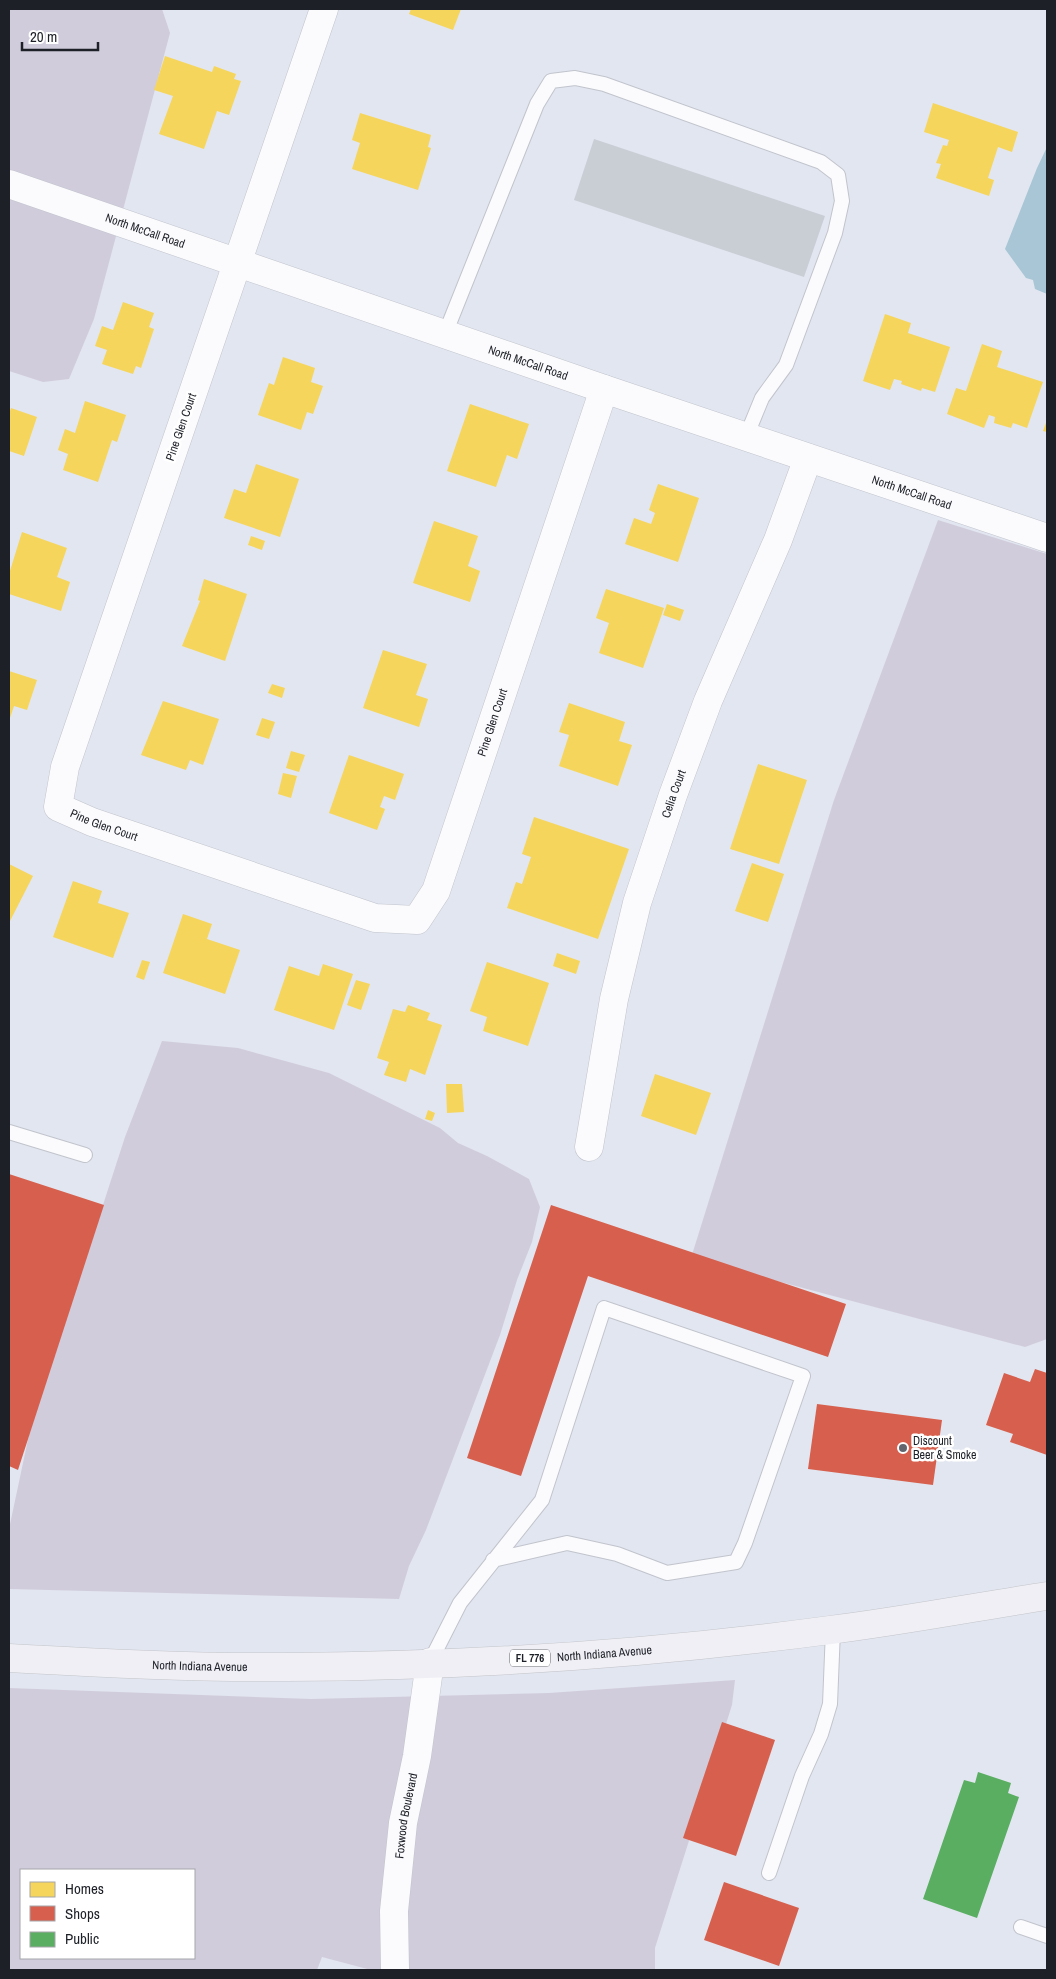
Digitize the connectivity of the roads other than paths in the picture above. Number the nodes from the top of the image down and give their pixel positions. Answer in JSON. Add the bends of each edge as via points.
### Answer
{"nodes":[{"id":1,"x":324,"y":9,"type":"edge"},
{"id":2,"x":9,"y":184,"type":"edge"},
{"id":3,"x":237,"y":261,"type":"junction"},
{"id":4,"x":445,"y":334,"type":"junction"},
{"id":5,"x":604,"y":389,"type":"junction"},
{"id":6,"x":746,"y":437,"type":"junction"},
{"id":7,"x":808,"y":458,"type":"junction"},
{"id":8,"x":1047,"y":538,"type":"edge"},
{"id":9,"x":9,"y":1132,"type":"edge"},
{"id":10,"x":589,"y":1147,"type":"dead end"},
{"id":11,"x":85,"y":1156,"type":"dead end"},
{"id":12,"x":493,"y":1560,"type":"junction"},
{"id":13,"x":1047,"y":1596,"type":"edge"},
{"id":14,"x":833,"y":1630,"type":"junction"},
{"id":15,"x":9,"y":1658,"type":"edge"},
{"id":16,"x":430,"y":1662,"type":"junction"},
{"id":17,"x":769,"y":1874,"type":"dead end"},
{"id":18,"x":1021,"y":1927,"type":"dead end"},
{"id":19,"x":1047,"y":1936,"type":"edge"},
{"id":20,"x":395,"y":1970,"type":"edge"}],
"edges":[{"from":1,"to":3,"type":"street","name":"Pine Glen Court"},
{"from":2,"to":3,"type":"street","name":"North McCall Road"},
{"from":3,"to":4,"type":"street","name":"North McCall Road"},
{"from":3,"to":5,"type":"street","name":"Pine Glen Court","via":[[65,767],[58,807],[92,822],[375,918],[416,920],[436,892]]},
{"from":4,"to":5,"type":"street","name":"North McCall Road"},
{"from":4,"to":6,"type":"lane","via":[[546,88],[551,81],[575,78],[604,84],[821,162],[838,175],[842,202],[835,233],[786,364],[762,398]]},
{"from":5,"to":6,"type":"street","name":"North McCall Road"},
{"from":6,"to":7,"type":"street","name":"North McCall Road"},
{"from":7,"to":8,"type":"street","name":"North McCall Road"},
{"from":7,"to":10,"type":"street","name":"Celia Court","via":[[774,549],[708,701],[638,903],[614,999]]},
{"from":9,"to":11,"type":"lane"},
{"from":12,"to":12,"type":"lane","via":[[567,1543],[617,1554],[668,1573],[736,1562],[803,1376],[604,1308],[542,1500]]},
{"from":12,"to":16,"type":"lane","via":[[460,1603]]},
{"from":13,"to":14,"type":"main road","name":"North Indiana Avenue","number":"FL 776"},
{"from":14,"to":16,"type":"main road","name":"North Indiana Avenue","number":"FL 776","via":[[626,1652]]},
{"from":14,"to":17,"type":"lane","via":[[830,1704]]},
{"from":15,"to":16,"type":"main road","name":"North Indiana Avenue","number":"FL 776","via":[[286,1667]]},
{"from":16,"to":20,"type":"street","name":"Foxwood Boulevard","via":[[417,1756],[403,1823],[394,1911]]},
{"from":18,"to":19,"type":"lane"}]}
